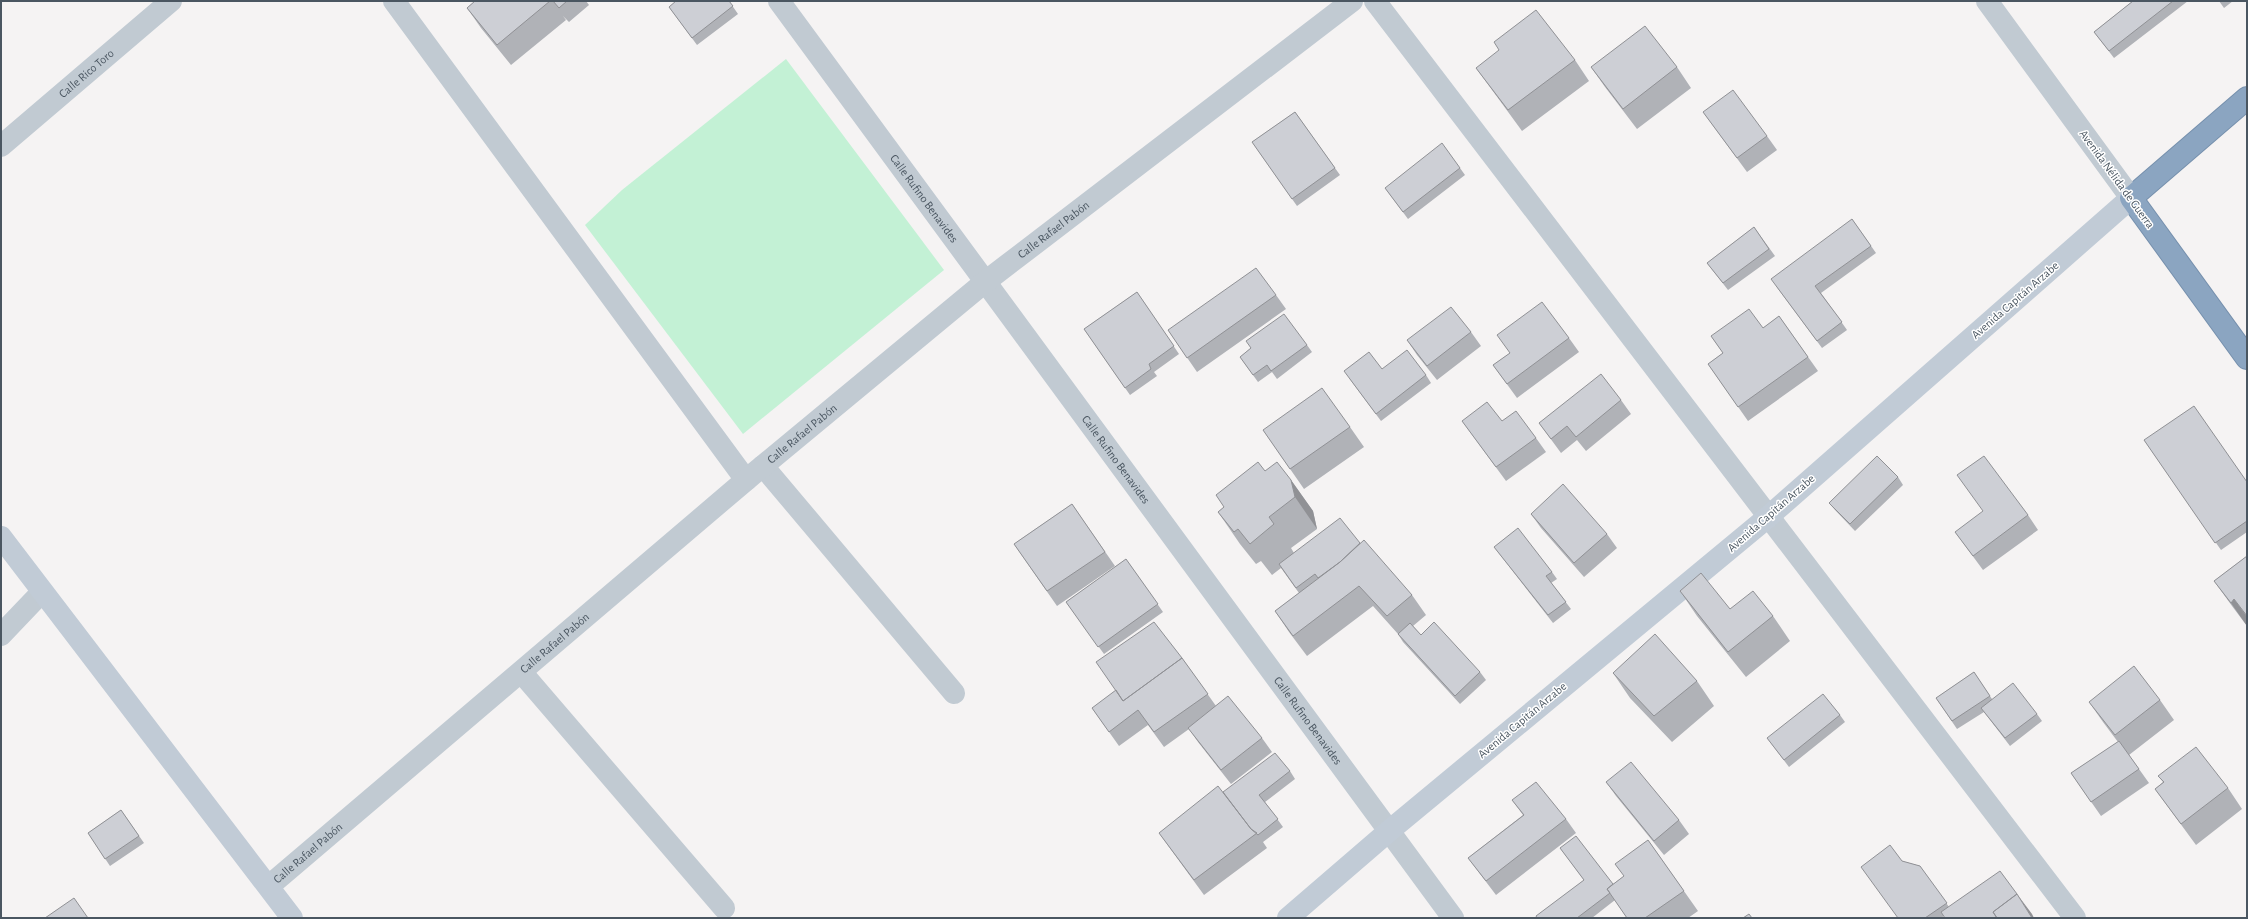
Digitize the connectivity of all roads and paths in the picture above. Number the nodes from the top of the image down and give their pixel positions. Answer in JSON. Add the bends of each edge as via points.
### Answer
{"nodes":[{"id":1,"x":171,"y":1,"type":"edge"},
{"id":2,"x":394,"y":1,"type":"edge"},
{"id":3,"x":779,"y":1,"type":"edge"},
{"id":4,"x":1352,"y":1,"type":"edge"},
{"id":5,"x":1375,"y":1,"type":"edge"},
{"id":6,"x":1987,"y":1,"type":"edge"},
{"id":7,"x":2247,"y":98,"type":"edge"},
{"id":8,"x":1,"y":146,"type":"edge"},
{"id":9,"x":2131,"y":198,"type":"junction"},
{"id":10,"x":985,"y":282,"type":"junction"},
{"id":11,"x":2247,"y":358,"type":"edge"},
{"id":12,"x":763,"y":466,"type":"junction"},
{"id":13,"x":746,"y":480,"type":"junction"},
{"id":14,"x":1768,"y":517,"type":"junction"},
{"id":15,"x":1,"y":537,"type":"edge"},
{"id":16,"x":41,"y":592,"type":"junction"},
{"id":17,"x":1,"y":634,"type":"edge"},
{"id":18,"x":522,"y":673,"type":"junction"},
{"id":19,"x":954,"y":693,"type":"dead end"},
{"id":20,"x":1389,"y":831,"type":"junction"},
{"id":21,"x":269,"y":886,"type":"junction"},
{"id":22,"x":724,"y":908,"type":"dead end"},
{"id":23,"x":292,"y":918,"type":"edge"},
{"id":24,"x":1288,"y":918,"type":"edge"},
{"id":25,"x":1453,"y":918,"type":"edge"},
{"id":26,"x":2075,"y":918,"type":"edge"}],
"edges":[{"from":1,"to":8,"type":"street","name":"Calle Rico Toro"},
{"from":2,"to":13,"type":"street"},
{"from":3,"to":10,"type":"street","name":"Calle Rufino Benavides"},
{"from":4,"to":10,"type":"street","name":"Calle Rafael Pabón"},
{"from":5,"to":14,"type":"street"},
{"from":6,"to":9,"type":"street","name":"Avenida Nélida de Guerra"},
{"from":7,"to":9,"type":"highway","name":"Avenida Capitán Arzabe"},
{"from":9,"to":11,"type":"highway","name":"Avenida Nélida de Guerra"},
{"from":9,"to":14,"type":"main road","name":"Avenida Capitán Arzabe"},
{"from":10,"to":12,"type":"street","name":"Calle Rafael Pabón"},
{"from":10,"to":20,"type":"street","name":"Calle Rufino Benavides"},
{"from":12,"to":13,"type":"street","name":"Calle Rafael Pabón"},
{"from":12,"to":19,"type":"street"},
{"from":13,"to":18,"type":"street","name":"Calle Rafael Pabón"},
{"from":14,"to":20,"type":"main road","name":"Avenida Capitán Arzabe"},
{"from":14,"to":26,"type":"street"},
{"from":15,"to":16,"type":"main road"},
{"from":16,"to":17,"type":"street"},
{"from":16,"to":21,"type":"main road"},
{"from":18,"to":21,"type":"street","name":"Calle Rafael Pabón"},
{"from":18,"to":22,"type":"street"},
{"from":20,"to":24,"type":"main road","name":"Avenida Capitán Arzabe"},
{"from":20,"to":25,"type":"street","name":"Calle Rufino Benavides"},
{"from":21,"to":23,"type":"main road"}]}
